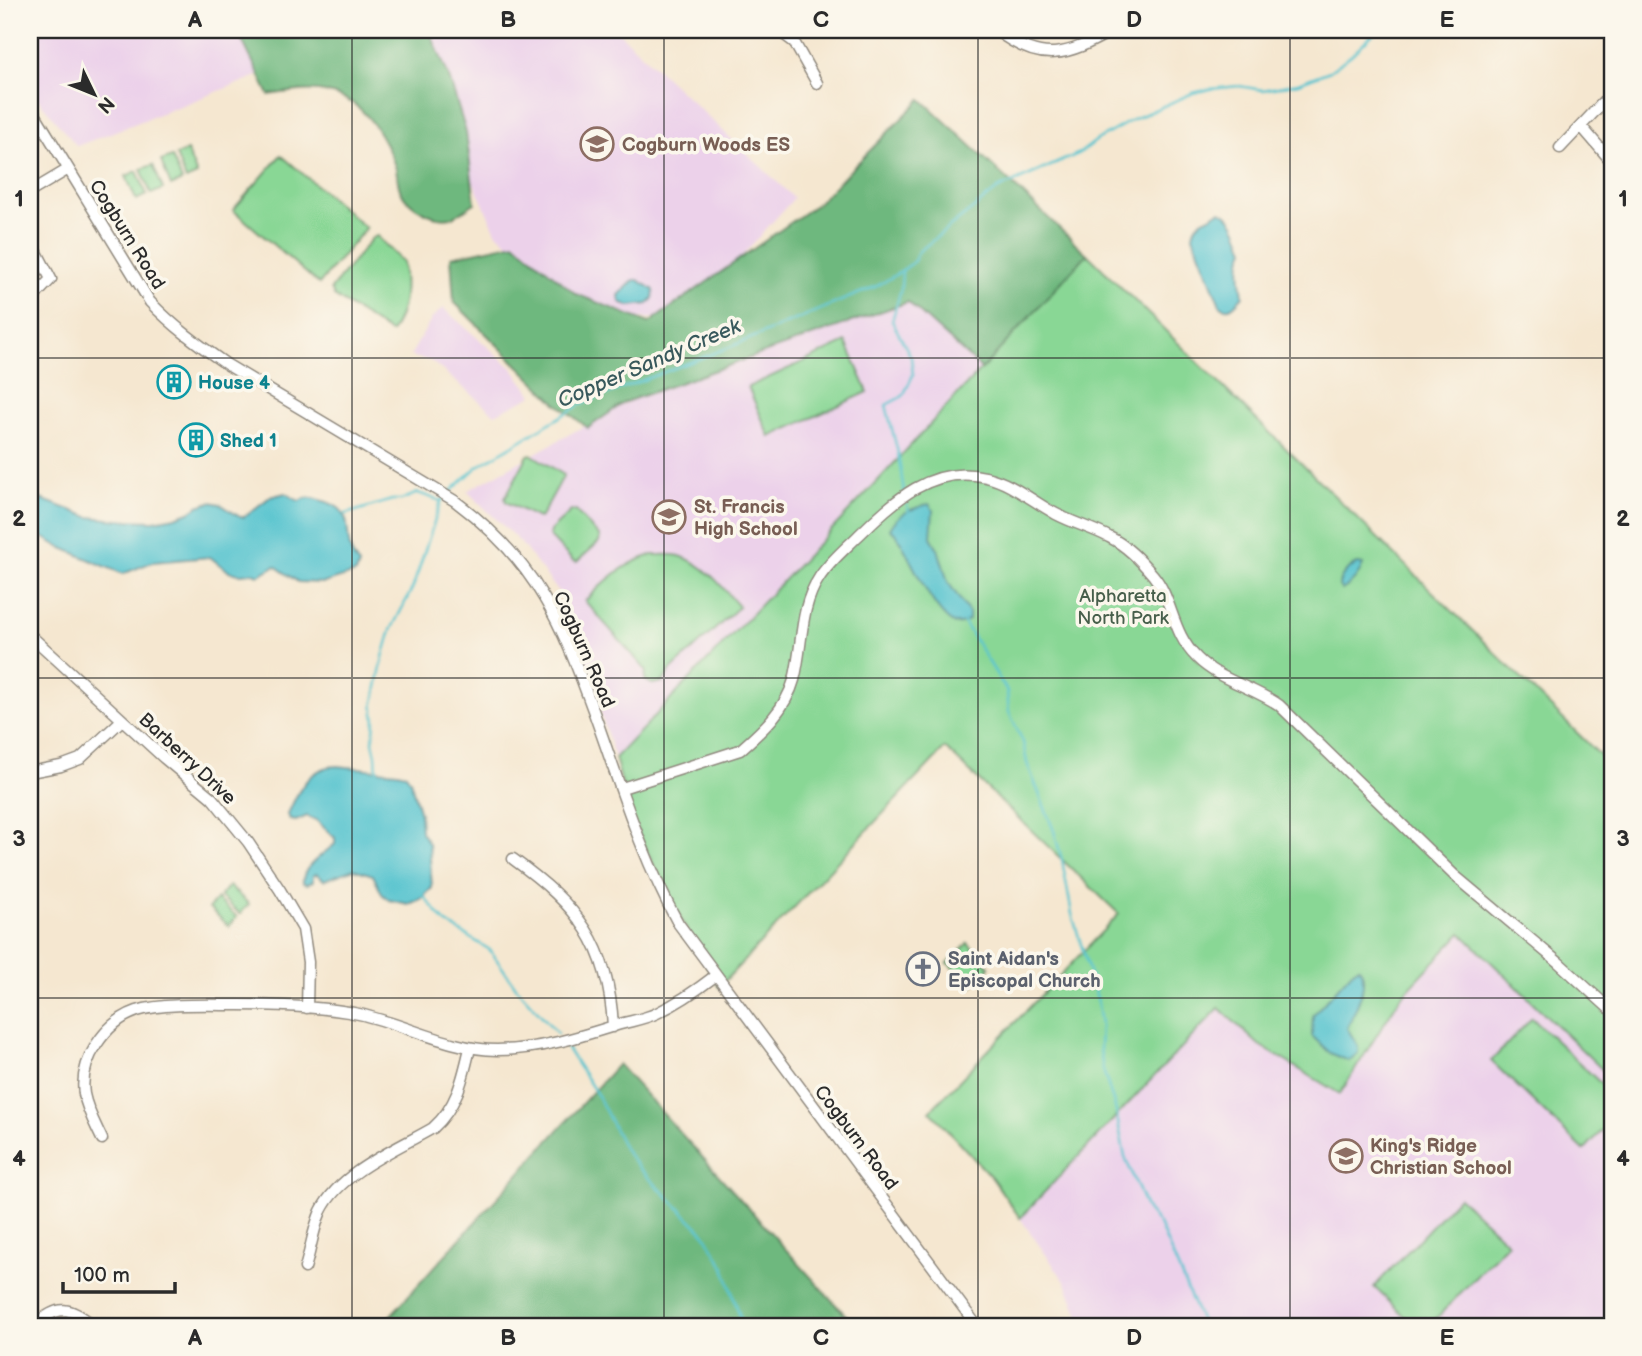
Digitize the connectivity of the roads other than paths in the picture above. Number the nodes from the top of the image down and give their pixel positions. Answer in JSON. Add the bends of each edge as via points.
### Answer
{"nodes":[{"id":1,"x":779,"y":30,"type":"edge"},
{"id":2,"x":996,"y":30,"type":"edge"},
{"id":3,"x":1113,"y":30,"type":"edge"},
{"id":4,"x":817,"y":83,"type":"dead end"},
{"id":5,"x":1612,"y":93,"type":"edge"},
{"id":6,"x":30,"y":106,"type":"edge"},
{"id":7,"x":1581,"y":126,"type":"junction"},
{"id":8,"x":1560,"y":148,"type":"dead end"},
{"id":9,"x":1612,"y":162,"type":"edge"},
{"id":10,"x":67,"y":170,"type":"junction"},
{"id":11,"x":30,"y":192,"type":"edge"},
{"id":12,"x":30,"y":239,"type":"edge"},
{"id":13,"x":30,"y":301,"type":"edge"},
{"id":14,"x":30,"y":635,"type":"edge"},
{"id":15,"x":122,"y":720,"type":"junction"},
{"id":16,"x":30,"y":772,"type":"edge"},
{"id":17,"x":622,"y":788,"type":"junction"},
{"id":18,"x":513,"y":859,"type":"dead end"},
{"id":19,"x":716,"y":976,"type":"junction"},
{"id":20,"x":307,"y":1009,"type":"junction"},
{"id":21,"x":1612,"y":1010,"type":"edge"},
{"id":22,"x":613,"y":1027,"type":"junction"},
{"id":23,"x":470,"y":1048,"type":"junction"},
{"id":24,"x":102,"y":1139,"type":"dead end"},
{"id":25,"x":305,"y":1268,"type":"dead end"},
{"id":26,"x":35,"y":1326,"type":"edge"},
{"id":27,"x":94,"y":1326,"type":"edge"},
{"id":28,"x":977,"y":1326,"type":"edge"}],
"edges":[{"from":1,"to":4,"type":"street","via":[[794,42]]},
{"from":2,"to":3,"type":"street","via":[[1029,49],[1057,54]]},
{"from":5,"to":7,"type":"street"},
{"from":6,"to":10,"type":"street","name":"Cogburn Road"},
{"from":7,"to":8,"type":"street"},
{"from":7,"to":9,"type":"street"},
{"from":10,"to":11,"type":"street"},
{"from":10,"to":17,"type":"street","name":"Cogburn Road","via":[[150,302],[179,330],[226,364],[455,501],[517,559],[564,636]]},
{"from":12,"to":13,"type":"street","via":[[51,279]]},
{"from":14,"to":15,"type":"street","name":"Barberry Drive"},
{"from":15,"to":16,"type":"street","via":[[80,759]]},
{"from":15,"to":20,"type":"street","name":"Barberry Drive","via":[[212,798],[280,890],[306,940]]},
{"from":17,"to":19,"type":"street","name":"Cogburn Road","via":[[665,900]]},
{"from":17,"to":21,"type":"street","via":[[740,750],[768,724],[789,692],[806,604],[825,568],[912,488],[951,475],[984,476],[1016,488],[1127,549],[1161,587],[1180,635],[1199,660],[1279,705],[1454,875]]},
{"from":18,"to":22,"type":"street","via":[[565,903],[592,939],[604,963]]},
{"from":19,"to":22,"type":"street","via":[[655,1014]]},
{"from":19,"to":28,"type":"street","name":"Cogburn Road"},
{"from":20,"to":23,"type":"street","via":[[357,1013]]},
{"from":20,"to":24,"type":"street","via":[[205,1005],[147,1009],[126,1016],[101,1038],[86,1068],[86,1102]]},
{"from":22,"to":23,"type":"street","via":[[536,1045]]},
{"from":23,"to":25,"type":"street","via":[[457,1097],[442,1120],[360,1170],[327,1200]]},
{"from":26,"to":27,"type":"street","via":[[53,1312],[66,1309],[78,1312]]}]}
